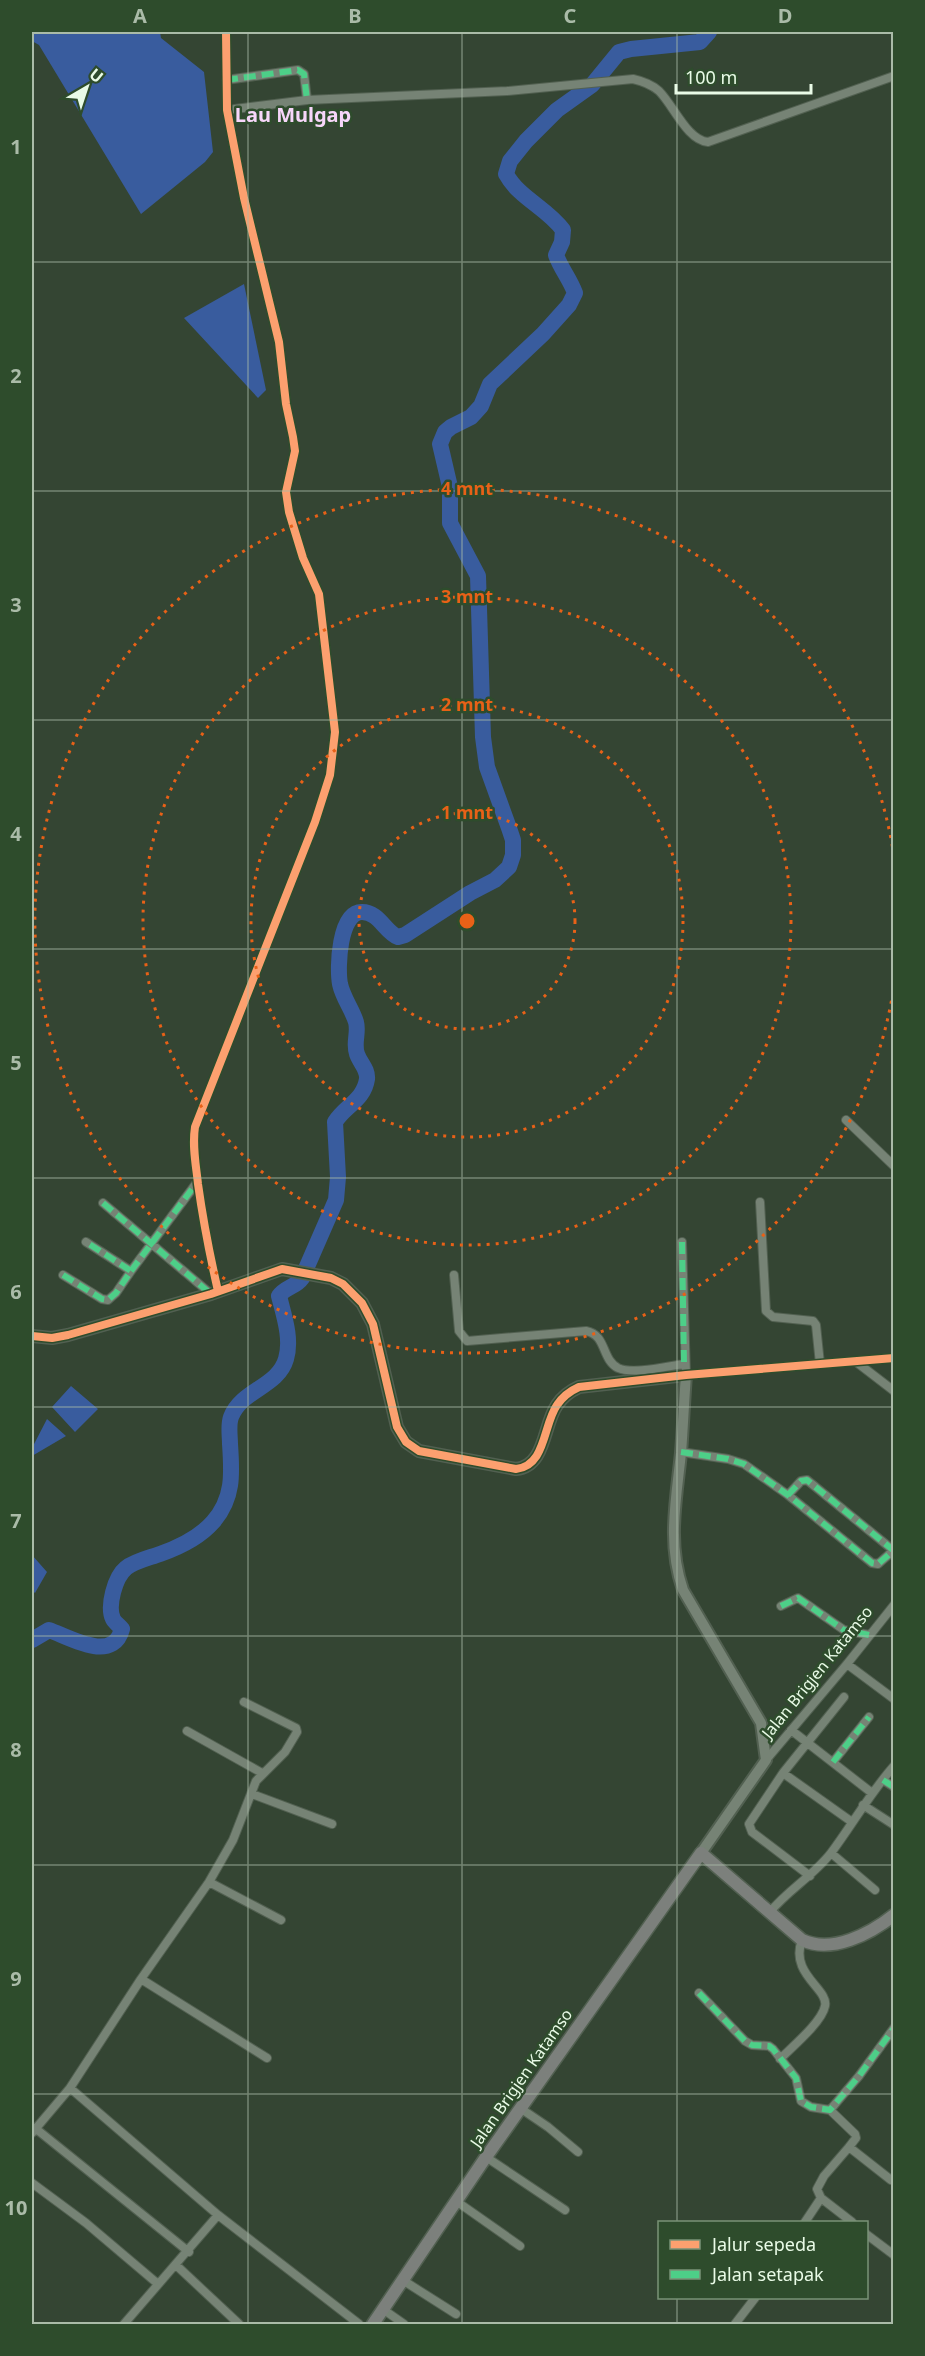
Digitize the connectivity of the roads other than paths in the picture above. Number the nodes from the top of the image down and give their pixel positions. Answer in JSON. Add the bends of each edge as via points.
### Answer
{"nodes":[{"id":1,"x":226,"y":32,"type":"edge"},
{"id":2,"x":894,"y":76,"type":"edge"},
{"id":3,"x":226,"y":80,"type":"junction"},
{"id":4,"x":307,"y":100,"type":"junction"},
{"id":5,"x":227,"y":110,"type":"junction"},
{"id":6,"x":846,"y":1120,"type":"dead end"},
{"id":7,"x":894,"y":1166,"type":"edge"},
{"id":8,"x":198,"y":1181,"type":"junction"},
{"id":9,"x":760,"y":1202,"type":"dead end"},
{"id":10,"x":103,"y":1203,"type":"dead end"},
{"id":11,"x":86,"y":1242,"type":"dead end"},
{"id":12,"x":682,"y":1242,"type":"dead end"},
{"id":13,"x":151,"y":1243,"type":"junction"},
{"id":14,"x":132,"y":1271,"type":"junction"},
{"id":15,"x":63,"y":1275,"type":"dead end"},
{"id":16,"x":454,"y":1275,"type":"dead end"},
{"id":17,"x":214,"y":1293,"type":"junction"},
{"id":18,"x":32,"y":1336,"type":"edge"},
{"id":19,"x":894,"y":1358,"type":"edge"},
{"id":20,"x":855,"y":1360,"type":"junction"},
{"id":21,"x":820,"y":1364,"type":"junction"},
{"id":22,"x":685,"y":1370,"type":"junction"},
{"id":23,"x":894,"y":1391,"type":"edge"},
{"id":24,"x":681,"y":1452,"type":"junction"},
{"id":25,"x":788,"y":1495,"type":"junction"},
{"id":26,"x":893,"y":1550,"type":"edge"},
{"id":27,"x":894,"y":1605,"type":"edge"},
{"id":28,"x":781,"y":1606,"type":"dead end"},
{"id":29,"x":870,"y":1635,"type":"junction"},
{"id":30,"x":848,"y":1664,"type":"junction"},
{"id":31,"x":844,"y":1697,"type":"dead end"},
{"id":32,"x":894,"y":1699,"type":"edge"},
{"id":33,"x":244,"y":1702,"type":"dead end"},
{"id":34,"x":869,"y":1717,"type":"dead end"},
{"id":35,"x":791,"y":1730,"type":"junction"},
{"id":36,"x":187,"y":1731,"type":"dead end"},
{"id":37,"x":806,"y":1742,"type":"junction"},
{"id":38,"x":765,"y":1760,"type":"junction"},
{"id":39,"x":833,"y":1762,"type":"junction"},
{"id":40,"x":894,"y":1766,"type":"edge"},
{"id":41,"x":262,"y":1773,"type":"junction"},
{"id":42,"x":783,"y":1773,"type":"junction"},
{"id":43,"x":883,"y":1780,"type":"junction"},
{"id":44,"x":894,"y":1787,"type":"edge"},
{"id":45,"x":873,"y":1793,"type":"junction"},
{"id":46,"x":252,"y":1794,"type":"junction"},
{"id":47,"x":863,"y":1805,"type":"junction"},
{"id":48,"x":852,"y":1822,"type":"junction"},
{"id":49,"x":332,"y":1824,"type":"dead end"},
{"id":50,"x":894,"y":1825,"type":"edge"},
{"id":51,"x":701,"y":1852,"type":"junction"},
{"id":52,"x":831,"y":1853,"type":"junction"},
{"id":53,"x":810,"y":1876,"type":"junction"},
{"id":54,"x":209,"y":1882,"type":"junction"},
{"id":55,"x":875,"y":1890,"type":"dead end"},
{"id":56,"x":770,"y":1912,"type":"junction"},
{"id":57,"x":894,"y":1916,"type":"edge"},
{"id":58,"x":281,"y":1920,"type":"dead end"},
{"id":59,"x":802,"y":1940,"type":"junction"},
{"id":60,"x":141,"y":1979,"type":"junction"},
{"id":61,"x":699,"y":1993,"type":"dead end"},
{"id":62,"x":894,"y":2028,"type":"edge"},
{"id":63,"x":267,"y":2058,"type":"dead end"},
{"id":64,"x":780,"y":2059,"type":"junction"},
{"id":65,"x":70,"y":2088,"type":"junction"},
{"id":66,"x":520,"y":2108,"type":"junction"},
{"id":67,"x":830,"y":2110,"type":"junction"},
{"id":68,"x":33,"y":2131,"type":"edge"},
{"id":69,"x":849,"y":2147,"type":"junction"},
{"id":70,"x":578,"y":2152,"type":"dead end"},
{"id":71,"x":486,"y":2157,"type":"junction"},
{"id":72,"x":891,"y":2180,"type":"dead end"},
{"id":73,"x":32,"y":2183,"type":"edge"},
{"id":74,"x":821,"y":2198,"type":"junction"},
{"id":75,"x":456,"y":2200,"type":"junction"},
{"id":76,"x":565,"y":2210,"type":"dead end"},
{"id":77,"x":218,"y":2215,"type":"junction"},
{"id":78,"x":806,"y":2221,"type":"edge"},
{"id":79,"x":850,"y":2221,"type":"edge"},
{"id":80,"x":868,"y":2235,"type":"edge"},
{"id":81,"x":520,"y":2246,"type":"dead end"},
{"id":82,"x":189,"y":2252,"type":"junction"},
{"id":83,"x":894,"y":2256,"type":"edge"},
{"id":84,"x":177,"y":2265,"type":"junction"},
{"id":85,"x":404,"y":2281,"type":"junction"},
{"id":86,"x":158,"y":2284,"type":"junction"},
{"id":87,"x":754,"y":2299,"type":"edge"},
{"id":88,"x":384,"y":2310,"type":"junction"},
{"id":89,"x":456,"y":2314,"type":"dead end"},
{"id":90,"x":124,"y":2325,"type":"edge"},
{"id":91,"x":239,"y":2325,"type":"edge"},
{"id":92,"x":359,"y":2325,"type":"edge"},
{"id":93,"x":373,"y":2325,"type":"edge"},
{"id":94,"x":404,"y":2325,"type":"edge"},
{"id":95,"x":735,"y":2325,"type":"edge"}],
"edges":[{"from":1,"to":3,"type":"street"},
{"from":2,"to":4,"type":"street","via":[[708,142],[696,139],[651,85],[633,79],[507,91]]},
{"from":3,"to":4,"type":"street","via":[[298,70],[304,74]]},
{"from":3,"to":5,"type":"street"},
{"from":4,"to":5,"type":"street"},
{"from":5,"to":8,"type":"street","via":[[279,342],[295,451],[286,492],[303,558],[319,594],[335,732],[330,775],[315,822],[195,1127]]},
{"from":6,"to":7,"type":"street"},
{"from":8,"to":13,"type":"street"},
{"from":8,"to":17,"type":"street"},
{"from":9,"to":21,"type":"street","via":[[766,1311],[773,1317],[813,1321]]},
{"from":10,"to":13,"type":"street"},
{"from":11,"to":14,"type":"street"},
{"from":12,"to":22,"type":"street"},
{"from":13,"to":14,"type":"street"},
{"from":13,"to":17,"type":"street"},
{"from":14,"to":15,"type":"street","via":[[108,1300]]},
{"from":16,"to":22,"type":"street","via":[[459,1331],[467,1341],[586,1331],[600,1338],[618,1368]]},
{"from":17,"to":18,"type":"street","via":[[68,1335]]},
{"from":17,"to":22,"type":"street","via":[[282,1269],[330,1278],[354,1293],[368,1312],[398,1427],[406,1442],[418,1451],[516,1469],[535,1460],[555,1407],[568,1392]]},
{"from":19,"to":20,"type":"street"},
{"from":20,"to":21,"type":"street"},
{"from":20,"to":23,"type":"street"},
{"from":21,"to":22,"type":"street"},
{"from":22,"to":24,"type":"street"},
{"from":24,"to":25,"type":"street","via":[[744,1464]]},
{"from":24,"to":38,"type":"street","via":[[672,1525],[677,1572],[683,1590],[761,1723]]},
{"from":25,"to":26,"type":"street","via":[[872,1563],[878,1564]]},
{"from":25,"to":26,"type":"street","via":[[807,1480]]},
{"from":27,"to":29,"type":"street","name":"Jalan Brigjen Katamso"},
{"from":28,"to":29,"type":"street","via":[[798,1598],[844,1630]]},
{"from":29,"to":30,"type":"street","name":"Jalan Brigjen Katamso"},
{"from":30,"to":32,"type":"street"},
{"from":30,"to":35,"type":"street","name":"Jalan Brigjen Katamso"},
{"from":31,"to":37,"type":"street"},
{"from":33,"to":41,"type":"street","via":[[297,1730],[285,1752]]},
{"from":34,"to":39,"type":"street"},
{"from":35,"to":37,"type":"street"},
{"from":35,"to":38,"type":"street","name":"Jalan Brigjen Katamso"},
{"from":36,"to":41,"type":"street"},
{"from":37,"to":39,"type":"street"},
{"from":37,"to":42,"type":"street"},
{"from":38,"to":51,"type":"street"},
{"from":39,"to":45,"type":"street"},
{"from":40,"to":43,"type":"street"},
{"from":41,"to":46,"type":"street"},
{"from":42,"to":48,"type":"street"},
{"from":42,"to":53,"type":"street","via":[[748,1827]]},
{"from":43,"to":44,"type":"street"},
{"from":43,"to":45,"type":"street"},
{"from":45,"to":47,"type":"street"},
{"from":46,"to":49,"type":"street"},
{"from":46,"to":54,"type":"street","via":[[233,1840]]},
{"from":47,"to":48,"type":"street"},
{"from":47,"to":50,"type":"street"},
{"from":48,"to":52,"type":"street"},
{"from":51,"to":56,"type":"main road"},
{"from":51,"to":66,"type":"main road","name":"Jalan Brigjen Katamso"},
{"from":52,"to":53,"type":"street"},
{"from":52,"to":55,"type":"street"},
{"from":53,"to":56,"type":"street"},
{"from":54,"to":58,"type":"street"},
{"from":54,"to":60,"type":"street"},
{"from":56,"to":59,"type":"main road"},
{"from":57,"to":59,"type":"main road","via":[[839,1943],[818,1945]]},
{"from":59,"to":64,"type":"street","via":[[798,1956],[826,2004],[818,2019]]},
{"from":60,"to":63,"type":"street"},
{"from":60,"to":65,"type":"street"},
{"from":61,"to":64,"type":"street","via":[[745,2041],[770,2046]]},
{"from":62,"to":67,"type":"street"},
{"from":64,"to":67,"type":"street","via":[[795,2078],[801,2101]]},
{"from":65,"to":68,"type":"street"},
{"from":65,"to":77,"type":"street"},
{"from":66,"to":70,"type":"street"},
{"from":66,"to":71,"type":"main road","name":"Jalan Brigjen Katamso"},
{"from":67,"to":69,"type":"street","via":[[855,2133]]},
{"from":68,"to":82,"type":"street"},
{"from":69,"to":72,"type":"street"},
{"from":69,"to":74,"type":"street","via":[[818,2185]]},
{"from":71,"to":75,"type":"main road","name":"Jalan Brigjen Katamso"},
{"from":71,"to":76,"type":"street"},
{"from":73,"to":86,"type":"street"},
{"from":74,"to":78,"type":"street"},
{"from":74,"to":79,"type":"street"},
{"from":75,"to":81,"type":"street"},
{"from":75,"to":85,"type":"main road","name":"Jalan Brigjen Katamso"},
{"from":77,"to":82,"type":"street"},
{"from":77,"to":92,"type":"street"},
{"from":80,"to":83,"type":"street"},
{"from":82,"to":84,"type":"street"},
{"from":84,"to":86,"type":"street"},
{"from":84,"to":91,"type":"street"},
{"from":85,"to":88,"type":"main road","name":"Jalan Brigjen Katamso"},
{"from":85,"to":89,"type":"street"},
{"from":86,"to":90,"type":"street"},
{"from":87,"to":95,"type":"street"},
{"from":88,"to":93,"type":"main road","name":"Jalan Brigjen Katamso"},
{"from":88,"to":94,"type":"street"}]}
